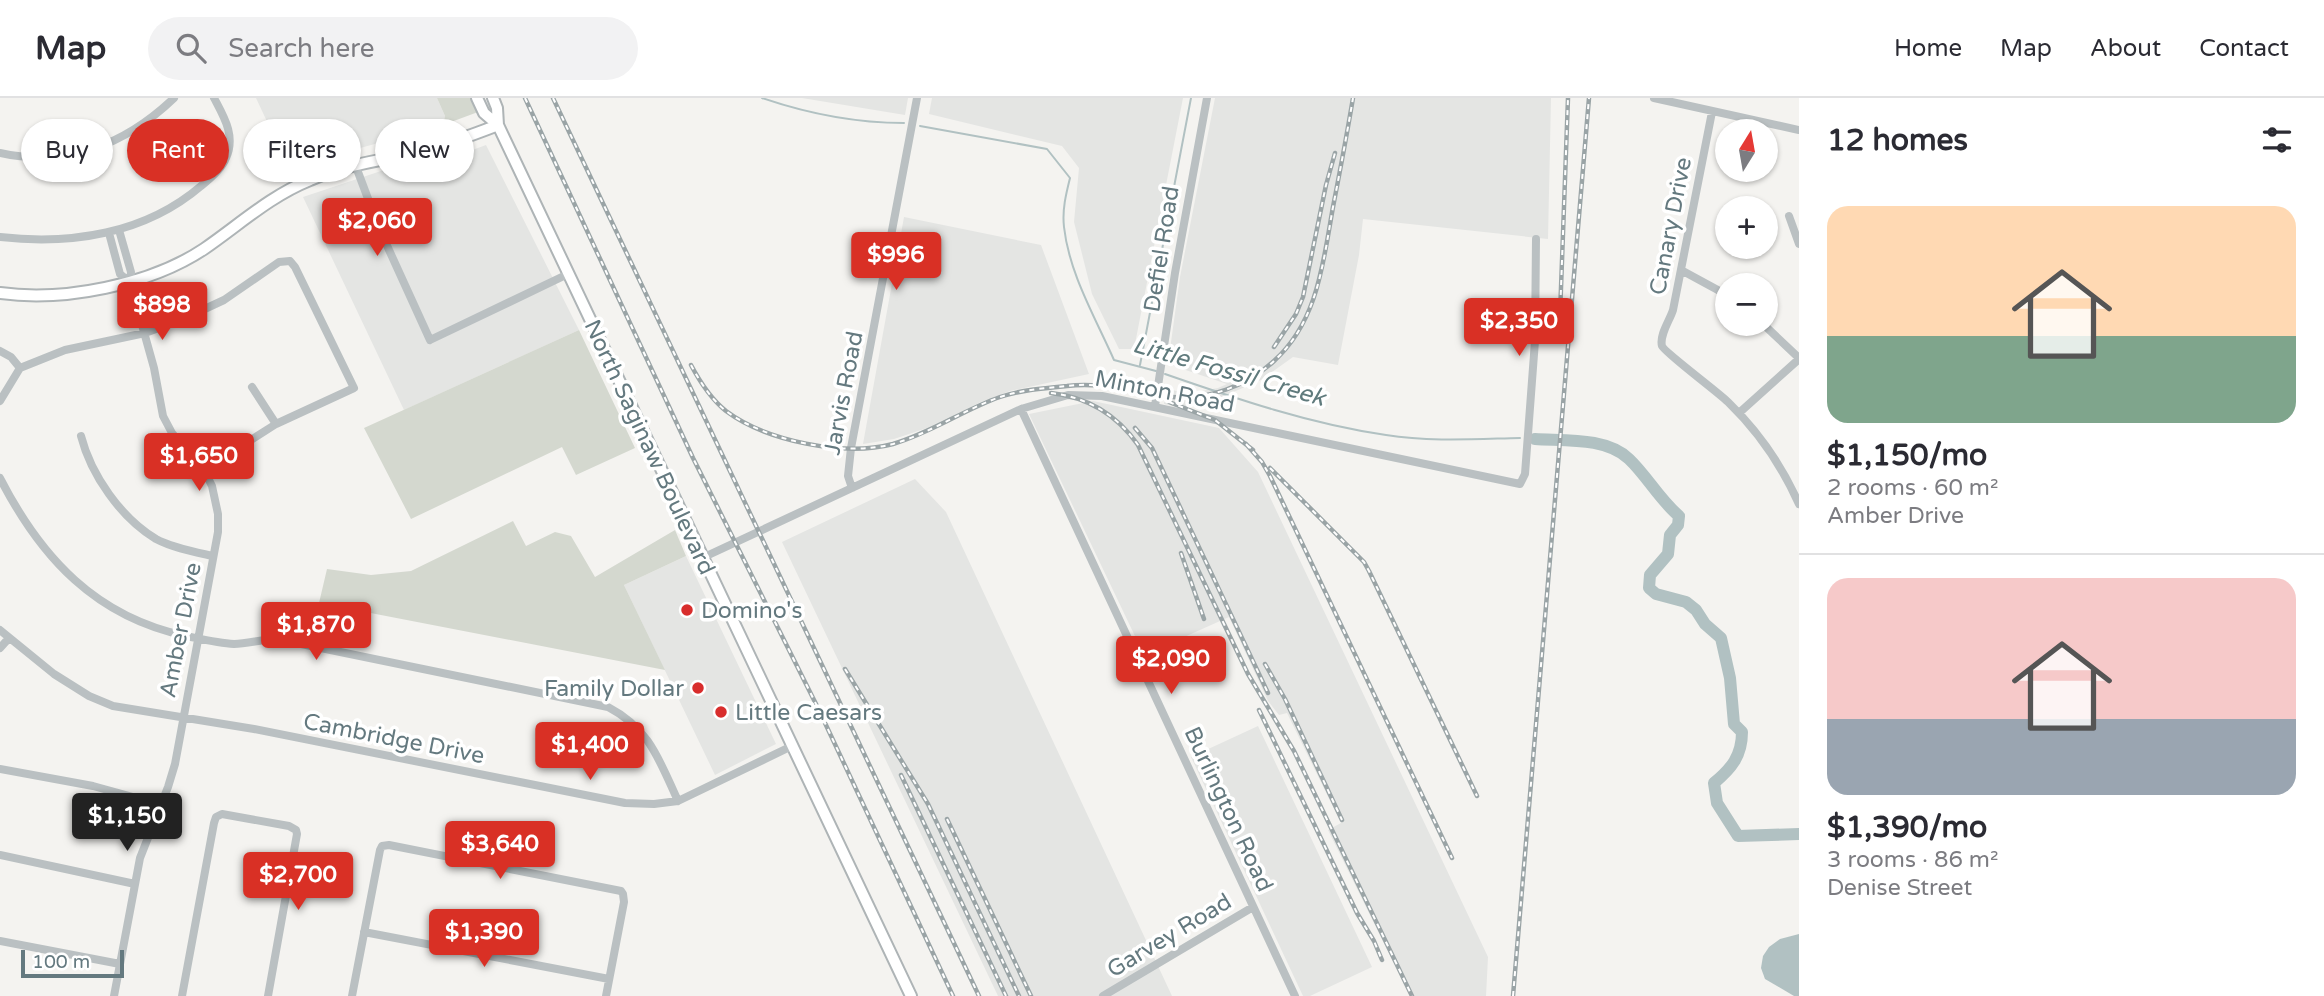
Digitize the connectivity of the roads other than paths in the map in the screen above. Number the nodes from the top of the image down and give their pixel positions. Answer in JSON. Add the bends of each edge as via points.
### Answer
{"nodes":[{"id":1,"x":174,"y":98,"type":"edge"},
{"id":2,"x":214,"y":98,"type":"edge"},
{"id":3,"x":477,"y":98,"type":"edge"},
{"id":4,"x":493,"y":98,"type":"edge"},
{"id":5,"x":917,"y":98,"type":"edge"},
{"id":6,"x":1208,"y":98,"type":"edge"},
{"id":7,"x":1654,"y":98,"type":"edge"},
{"id":8,"x":1712,"y":112,"type":"junction"},
{"id":9,"x":498,"y":125,"type":"junction"},
{"id":10,"x":1799,"y":130,"type":"edge"},
{"id":11,"x":0,"y":153,"type":"edge"},
{"id":12,"x":361,"y":163,"type":"edge"},
{"id":13,"x":361,"y":180,"type":"edge"},
{"id":14,"x":308,"y":182,"type":"edge"},
{"id":15,"x":1789,"y":216,"type":"dead end"},
{"id":16,"x":119,"y":230,"type":"junction"},
{"id":17,"x":109,"y":233,"type":"junction"},
{"id":18,"x":0,"y":237,"type":"edge"},
{"id":19,"x":1536,"y":239,"type":"dead end"},
{"id":20,"x":1799,"y":244,"type":"edge"},
{"id":21,"x":1681,"y":270,"type":"junction"},
{"id":22,"x":568,"y":274,"type":"junction"},
{"id":23,"x":130,"y":282,"type":"junction"},
{"id":24,"x":1715,"y":288,"type":"edge"},
{"id":25,"x":0,"y":292,"type":"edge"},
{"id":26,"x":145,"y":333,"type":"junction"},
{"id":27,"x":1776,"y":336,"type":"edge"},
{"id":28,"x":0,"y":351,"type":"edge"},
{"id":29,"x":1799,"y":358,"type":"edge"},
{"id":30,"x":20,"y":368,"type":"junction"},
{"id":31,"x":252,"y":387,"type":"dead end"},
{"id":32,"x":0,"y":401,"type":"edge"},
{"id":33,"x":1155,"y":406,"type":"junction"},
{"id":34,"x":1021,"y":409,"type":"junction"},
{"id":35,"x":1739,"y":413,"type":"junction"},
{"id":36,"x":276,"y":424,"type":"junction"},
{"id":37,"x":82,"y":436,"type":"dead end"},
{"id":38,"x":204,"y":470,"type":"junction"},
{"id":39,"x":0,"y":478,"type":"edge"},
{"id":40,"x":852,"y":488,"type":"junction"},
{"id":41,"x":1799,"y":504,"type":"edge"},
{"id":42,"x":214,"y":556,"type":"junction"},
{"id":43,"x":702,"y":558,"type":"junction"},
{"id":44,"x":0,"y":630,"type":"edge"},
{"id":45,"x":9,"y":638,"type":"junction"},
{"id":46,"x":198,"y":638,"type":"junction"},
{"id":47,"x":0,"y":648,"type":"edge"},
{"id":48,"x":182,"y":719,"type":"junction"},
{"id":49,"x":792,"y":746,"type":"junction"},
{"id":50,"x":0,"y":769,"type":"edge"},
{"id":51,"x":678,"y":801,"type":"junction"},
{"id":52,"x":162,"y":804,"type":"junction"},
{"id":53,"x":0,"y":855,"type":"edge"},
{"id":54,"x":135,"y":884,"type":"junction"},
{"id":55,"x":1254,"y":907,"type":"junction"},
{"id":56,"x":364,"y":932,"type":"junction"},
{"id":57,"x":0,"y":941,"type":"edge"},
{"id":58,"x":120,"y":964,"type":"junction"},
{"id":59,"x":609,"y":978,"type":"junction"},
{"id":60,"x":114,"y":996,"type":"edge"},
{"id":61,"x":182,"y":996,"type":"edge"},
{"id":62,"x":268,"y":996,"type":"edge"},
{"id":63,"x":352,"y":996,"type":"edge"},
{"id":64,"x":606,"y":996,"type":"edge"},
{"id":65,"x":911,"y":996,"type":"edge"},
{"id":66,"x":1103,"y":996,"type":"edge"},
{"id":67,"x":1295,"y":996,"type":"edge"}],
"edges":[{"from":1,"to":11,"type":"street","via":[[156,115],[106,146],[36,158]]},
{"from":2,"to":16,"type":"street","via":[[229,130],[226,159],[192,194]]},
{"from":3,"to":9,"type":"main road","name":"North Saginaw Boulevard","via":[[484,113]]},
{"from":4,"to":9,"type":"main road","name":"North Saginaw Boulevard"},
{"from":5,"to":40,"type":"street","name":"Jarvis Road","via":[[850,448]]},
{"from":6,"to":33,"type":"street","name":"Defiel Road"},
{"from":7,"to":8,"type":"street"},
{"from":8,"to":10,"type":"street"},
{"from":8,"to":21,"type":"street","name":"Canary Drive"},
{"from":9,"to":12,"type":"main road","via":[[437,147]]},
{"from":9,"to":22,"type":"main road","name":"North Saginaw Boulevard"},
{"from":13,"to":22,"type":"street","via":[[430,340]]},
{"from":14,"to":23,"type":"main road","via":[[267,202],[195,254]]},
{"from":15,"to":20,"type":"street"},
{"from":16,"to":17,"type":"street"},
{"from":16,"to":23,"type":"street"},
{"from":17,"to":18,"type":"street","via":[[58,240]]},
{"from":17,"to":23,"type":"street","via":[[120,274]]},
{"from":19,"to":33,"type":"street","name":"Minton Road","via":[[1535,341],[1525,474],[1520,484]]},
{"from":21,"to":24,"type":"street"},
{"from":21,"to":35,"type":"street","name":"Canary Drive","via":[[1662,345]]},
{"from":22,"to":43,"type":"main road","name":"North Saginaw Boulevard"},
{"from":23,"to":25,"type":"main road","via":[[70,293]]},
{"from":23,"to":26,"type":"street","name":"Amber Drive"},
{"from":26,"to":30,"type":"street","via":[[65,350]]},
{"from":26,"to":36,"type":"street","via":[[224,300],[287,260],[295,267],[354,388]]},
{"from":26,"to":38,"type":"street","name":"Amber Drive","via":[[163,416]]},
{"from":27,"to":29,"type":"street"},
{"from":28,"to":30,"type":"street"},
{"from":29,"to":35,"type":"street"},
{"from":30,"to":32,"type":"street"},
{"from":31,"to":36,"type":"street"},
{"from":33,"to":34,"type":"street","name":"Minton Road","via":[[1084,394]]},
{"from":34,"to":40,"type":"street","name":"Minton Road"},
{"from":34,"to":55,"type":"street","name":"Burlington Road"},
{"from":35,"to":41,"type":"street","via":[[1774,458]]},
{"from":36,"to":38,"type":"street"},
{"from":37,"to":42,"type":"street","via":[[89,462],[104,486],[140,527],[158,540]]},
{"from":38,"to":42,"type":"street","name":"Amber Drive","via":[[218,514]]},
{"from":39,"to":46,"type":"street","via":[[38,540],[67,575],[129,617],[162,631]]},
{"from":40,"to":43,"type":"street","name":"Minton Road"},
{"from":42,"to":46,"type":"street","name":"Amber Drive"},
{"from":43,"to":49,"type":"main road","name":"North Saginaw Boulevard"},
{"from":44,"to":45,"type":"street","name":"Cambridge Drive"},
{"from":45,"to":47,"type":"street"},
{"from":45,"to":48,"type":"street","name":"Cambridge Drive","via":[[41,666],[101,702]]},
{"from":46,"to":48,"type":"street","name":"Amber Drive"},
{"from":46,"to":51,"type":"street","via":[[234,644],[276,639],[608,707],[632,722],[652,744]]},
{"from":48,"to":51,"type":"street","name":"Cambridge Drive","via":[[254,729],[625,803]]},
{"from":48,"to":52,"type":"street","name":"Amber Drive"},
{"from":49,"to":51,"type":"street","name":"Cambridge Drive"},
{"from":49,"to":65,"type":"main road","name":"North Saginaw Boulevard"},
{"from":50,"to":52,"type":"street"},
{"from":52,"to":54,"type":"street","name":"Amber Drive","via":[[140,858]]},
{"from":53,"to":54,"type":"street"},
{"from":54,"to":58,"type":"street","name":"Amber Drive"},
{"from":55,"to":66,"type":"street","name":"Garvey Road"},
{"from":55,"to":67,"type":"street","name":"Burlington Road"},
{"from":56,"to":59,"type":"street"},
{"from":56,"to":59,"type":"street","via":[[380,850],[389,845],[623,894]]},
{"from":56,"to":63,"type":"street"},
{"from":57,"to":58,"type":"street"},
{"from":58,"to":60,"type":"street","name":"Amber Drive"},
{"from":59,"to":64,"type":"street"},
{"from":61,"to":62,"type":"street","via":[[216,817],[227,814],[289,826],[298,838]]}]}
